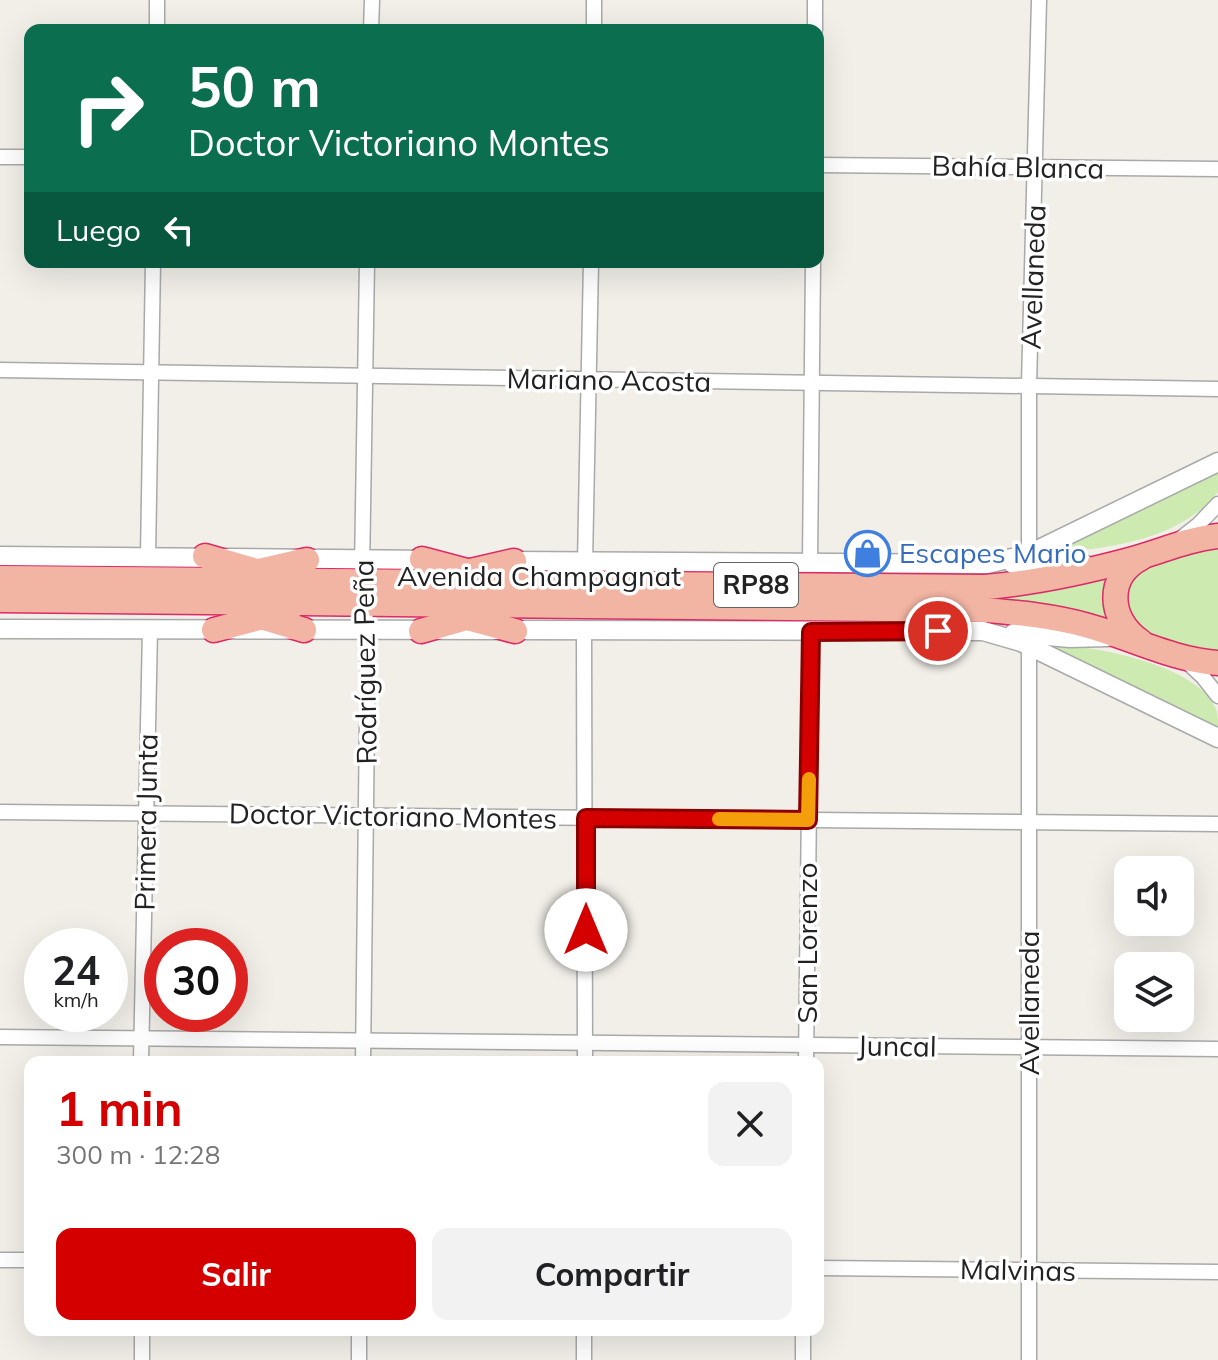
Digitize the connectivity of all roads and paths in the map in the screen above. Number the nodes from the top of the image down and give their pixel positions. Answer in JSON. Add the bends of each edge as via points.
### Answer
{"nodes":[{"id":1,"x":157,"y":0,"type":"edge"},
{"id":2,"x":372,"y":0,"type":"edge"},
{"id":3,"x":594,"y":0,"type":"edge"},
{"id":4,"x":815,"y":0,"type":"edge"},
{"id":5,"x":1039,"y":0,"type":"edge"},
{"id":6,"x":157,"y":24,"type":"edge"},
{"id":7,"x":371,"y":24,"type":"edge"},
{"id":8,"x":594,"y":24,"type":"edge"},
{"id":9,"x":815,"y":24,"type":"edge"},
{"id":10,"x":0,"y":157,"type":"edge"},
{"id":11,"x":24,"y":157,"type":"edge"},
{"id":12,"x":824,"y":165,"type":"edge"},
{"id":13,"x":1036,"y":167,"type":"junction"},
{"id":14,"x":1218,"y":169,"type":"edge"},
{"id":15,"x":153,"y":268,"type":"edge"},
{"id":16,"x":367,"y":268,"type":"edge"},
{"id":17,"x":591,"y":268,"type":"edge"},
{"id":18,"x":813,"y":268,"type":"edge"},
{"id":19,"x":0,"y":370,"type":"edge"},
{"id":20,"x":152,"y":372,"type":"junction"},
{"id":21,"x":366,"y":376,"type":"junction"},
{"id":22,"x":588,"y":379,"type":"junction"},
{"id":23,"x":811,"y":383,"type":"junction"},
{"id":24,"x":1029,"y":385,"type":"junction"},
{"id":25,"x":1218,"y":389,"type":"edge"},
{"id":26,"x":1218,"y":462,"type":"edge"},
{"id":27,"x":1218,"y":504,"type":"edge"},
{"id":28,"x":1218,"y":536,"type":"edge"},
{"id":29,"x":1152,"y":553,"type":"junction"},
{"id":30,"x":1029,"y":554,"type":"junction"},
{"id":31,"x":0,"y":556,"type":"edge"},
{"id":32,"x":148,"y":556,"type":"junction"},
{"id":33,"x":205,"y":556,"type":"junction"},
{"id":34,"x":810,"y":561,"type":"junction"},
{"id":35,"x":585,"y":562,"type":"junction"},
{"id":36,"x":1122,"y":562,"type":"junction"},
{"id":37,"x":987,"y":564,"type":"junction"},
{"id":38,"x":257,"y":571,"type":"junction"},
{"id":39,"x":0,"y":578,"type":"edge"},
{"id":40,"x":306,"y":581,"type":"junction"},
{"id":41,"x":362,"y":582,"type":"junction"},
{"id":42,"x":422,"y":582,"type":"junction"},
{"id":43,"x":515,"y":583,"type":"junction"},
{"id":44,"x":216,"y":591,"type":"junction"},
{"id":45,"x":0,"y":600,"type":"edge"},
{"id":46,"x":264,"y":618,"type":"junction"},
{"id":47,"x":467,"y":618,"type":"junction"},
{"id":48,"x":0,"y":629,"type":"edge"},
{"id":49,"x":150,"y":630,"type":"junction"},
{"id":50,"x":214,"y":630,"type":"junction"},
{"id":51,"x":304,"y":630,"type":"junction"},
{"id":52,"x":368,"y":631,"type":"junction"},
{"id":53,"x":421,"y":631,"type":"junction"},
{"id":54,"x":515,"y":631,"type":"junction"},
{"id":55,"x":584,"y":631,"type":"junction"},
{"id":56,"x":983,"y":631,"type":"junction"},
{"id":57,"x":811,"y":632,"type":"junction"},
{"id":58,"x":1123,"y":637,"type":"junction"},
{"id":59,"x":1029,"y":646,"type":"junction"},
{"id":60,"x":1164,"y":652,"type":"junction"},
{"id":61,"x":1218,"y":663,"type":"edge"},
{"id":62,"x":1218,"y":696,"type":"edge"},
{"id":63,"x":1218,"y":738,"type":"edge"},
{"id":64,"x":0,"y":812,"type":"edge"},
{"id":65,"x":146,"y":813,"type":"junction"},
{"id":66,"x":366,"y":816,"type":"junction"},
{"id":67,"x":586,"y":818,"type":"junction"},
{"id":68,"x":808,"y":820,"type":"junction"},
{"id":69,"x":1029,"y":822,"type":"junction"},
{"id":70,"x":1218,"y":824,"type":"edge"},
{"id":71,"x":0,"y":1037,"type":"edge"},
{"id":72,"x":141,"y":1038,"type":"junction"},
{"id":73,"x":363,"y":1040,"type":"junction"},
{"id":74,"x":585,"y":1042,"type":"junction"},
{"id":75,"x":806,"y":1045,"type":"junction"},
{"id":76,"x":1030,"y":1047,"type":"junction"},
{"id":77,"x":1218,"y":1049,"type":"edge"},
{"id":78,"x":141,"y":1056,"type":"edge"},
{"id":79,"x":363,"y":1056,"type":"edge"},
{"id":80,"x":585,"y":1056,"type":"edge"},
{"id":81,"x":806,"y":1056,"type":"edge"},
{"id":82,"x":0,"y":1260,"type":"edge"},
{"id":83,"x":24,"y":1260,"type":"edge"},
{"id":84,"x":824,"y":1268,"type":"edge"},
{"id":85,"x":1029,"y":1270,"type":"junction"},
{"id":86,"x":1218,"y":1272,"type":"edge"},
{"id":87,"x":142,"y":1336,"type":"edge"},
{"id":88,"x":359,"y":1336,"type":"edge"},
{"id":89,"x":584,"y":1336,"type":"edge"},
{"id":90,"x":803,"y":1336,"type":"edge"},
{"id":91,"x":142,"y":1360,"type":"edge"},
{"id":92,"x":359,"y":1360,"type":"edge"},
{"id":93,"x":584,"y":1360,"type":"edge"},
{"id":94,"x":803,"y":1360,"type":"edge"},
{"id":95,"x":1029,"y":1360,"type":"edge"}],
"edges":[{"from":1,"to":6,"type":"street"},
{"from":2,"to":7,"type":"street"},
{"from":3,"to":8,"type":"street"},
{"from":4,"to":9,"type":"street"},
{"from":5,"to":13,"type":"street","name":"Avellaneda"},
{"from":10,"to":11,"type":"street"},
{"from":12,"to":13,"type":"street","name":"Bahía Blanca"},
{"from":13,"to":14,"type":"street","name":"Bahía Blanca"},
{"from":13,"to":24,"type":"street","name":"Avellaneda"},
{"from":15,"to":20,"type":"street"},
{"from":16,"to":21,"type":"street","name":"Rodríguez Peña"},
{"from":17,"to":22,"type":"street"},
{"from":18,"to":23,"type":"street"},
{"from":19,"to":20,"type":"street","name":"Mariano Acosta"},
{"from":20,"to":21,"type":"street","name":"Mariano Acosta"},
{"from":20,"to":32,"type":"street"},
{"from":21,"to":22,"type":"street","name":"Mariano Acosta"},
{"from":21,"to":41,"type":"street","name":"Rodríguez Peña"},
{"from":22,"to":23,"type":"street","name":"Mariano Acosta"},
{"from":22,"to":35,"type":"street"},
{"from":23,"to":24,"type":"street","name":"Mariano Acosta"},
{"from":23,"to":34,"type":"street"},
{"from":24,"to":25,"type":"street","name":"Mariano Acosta"},
{"from":24,"to":30,"type":"street","name":"Avellaneda"},
{"from":26,"to":30,"type":"street","name":"Avenida Champagnat"},
{"from":27,"to":29,"type":"street","via":[[1187,534]]},
{"from":28,"to":29,"type":"highway","name":"Avenida Champagnat","number":"RP88"},
{"from":29,"to":36,"type":"highway","name":"Avenida Champagnat","number":"RP88"},
{"from":29,"to":60,"type":"highway","number":"RP88","via":[[1125,569],[1115,597],[1124,627]]},
{"from":30,"to":37,"type":"street","name":"Avenida Champagnat"},
{"from":31,"to":32,"type":"street","name":"Avenida Champagnat"},
{"from":32,"to":33,"type":"street","name":"Avenida Champagnat"},
{"from":33,"to":38,"type":"highway"},
{"from":33,"to":40,"type":"street","name":"Avenida Champagnat"},
{"from":34,"to":35,"type":"street","name":"Avenida Champagnat"},
{"from":34,"to":37,"type":"street","name":"Avenida Champagnat"},
{"from":35,"to":43,"type":"street","name":"Avenida Champagnat"},
{"from":36,"to":37,"type":"street","name":"Avenida Champagnat"},
{"from":36,"to":43,"type":"highway","name":"Avenida Champagnat","number":"RP88","via":[[985,587]]},
{"from":38,"to":40,"type":"highway"},
{"from":38,"to":44,"type":"highway"},
{"from":39,"to":44,"type":"highway","name":"Avenida Champagnat","number":"RP88"},
{"from":40,"to":41,"type":"highway","name":"Avenida Champagnat","number":"RP88"},
{"from":40,"to":44,"type":"highway","name":"Avenida Champagnat","number":"RP88"},
{"from":40,"to":46,"type":"highway"},
{"from":41,"to":42,"type":"highway","name":"Avenida Champagnat","number":"RP88"},
{"from":41,"to":52,"type":"street","name":"Rodríguez Peña"},
{"from":42,"to":43,"type":"highway","name":"Avenida Champagnat","number":"RP88"},
{"from":42,"to":43,"type":"street","name":"Avenida Champagnat"},
{"from":42,"to":43,"type":"highway","via":[[470,572]]},
{"from":42,"to":47,"type":"highway"},
{"from":43,"to":47,"type":"highway"},
{"from":43,"to":58,"type":"highway","name":"Avenida Champagnat","number":"RP88","via":[[971,609],[1061,620]]},
{"from":44,"to":45,"type":"highway","name":"Avenida Champagnat","number":"RP88"},
{"from":44,"to":46,"type":"highway"},
{"from":46,"to":50,"type":"highway"},
{"from":46,"to":51,"type":"highway"},
{"from":47,"to":53,"type":"highway"},
{"from":47,"to":54,"type":"highway"},
{"from":48,"to":49,"type":"street","name":"Avenida Champagnat"},
{"from":49,"to":50,"type":"street","name":"Avenida Champagnat"},
{"from":49,"to":65,"type":"street","name":"Primera Junta"},
{"from":50,"to":51,"type":"street","name":"Avenida Champagnat"},
{"from":51,"to":52,"type":"street","name":"Avenida Champagnat"},
{"from":52,"to":53,"type":"street","name":"Avenida Champagnat"},
{"from":52,"to":66,"type":"street","name":"Rodríguez Peña"},
{"from":53,"to":54,"type":"street","name":"Avenida Champagnat"},
{"from":54,"to":55,"type":"street","name":"Avenida Champagnat"},
{"from":55,"to":57,"type":"street","name":"Avenida Champagnat"},
{"from":55,"to":67,"type":"street"},
{"from":56,"to":57,"type":"street","name":"Avenida Champagnat"},
{"from":56,"to":58,"type":"street","name":"Avenida Champagnat"},
{"from":56,"to":59,"type":"street","name":"Avenida Champagnat"},
{"from":57,"to":68,"type":"street","name":"San Lorenzo"},
{"from":58,"to":60,"type":"highway","name":"Avenida Champagnat","number":"RP88"},
{"from":59,"to":63,"type":"street","name":"Avenida Champagnat"},
{"from":59,"to":69,"type":"street","name":"Avellaneda"},
{"from":60,"to":61,"type":"highway","name":"Avenida Champagnat","number":"RP88"},
{"from":60,"to":62,"type":"street","via":[[1195,669]]},
{"from":64,"to":65,"type":"street","name":"Doctor Victoriano Montes"},
{"from":65,"to":66,"type":"street","name":"Doctor Victoriano Montes"},
{"from":65,"to":72,"type":"street","name":"Primera Junta"},
{"from":66,"to":67,"type":"street","name":"Doctor Victoriano Montes"},
{"from":66,"to":73,"type":"street","name":"Rodríguez Peña"},
{"from":67,"to":68,"type":"street","name":"Doctor Victoriano Montes"},
{"from":67,"to":74,"type":"street"},
{"from":68,"to":69,"type":"street","name":"Doctor Victoriano Montes"},
{"from":68,"to":75,"type":"street","name":"San Lorenzo"},
{"from":69,"to":70,"type":"street","name":"Doctor Victoriano Montes"},
{"from":69,"to":76,"type":"street","name":"Avellaneda"},
{"from":71,"to":72,"type":"street","name":"Juncal"},
{"from":72,"to":73,"type":"street","name":"Juncal"},
{"from":72,"to":78,"type":"street","name":"Primera Junta"},
{"from":73,"to":74,"type":"street","name":"Juncal"},
{"from":73,"to":79,"type":"street","name":"Rodríguez Peña"},
{"from":74,"to":75,"type":"street","name":"Juncal"},
{"from":74,"to":80,"type":"street"},
{"from":75,"to":76,"type":"street","name":"Juncal"},
{"from":75,"to":81,"type":"street","name":"San Lorenzo"},
{"from":76,"to":77,"type":"street","name":"Juncal"},
{"from":76,"to":85,"type":"street","name":"Avellaneda"},
{"from":82,"to":83,"type":"street"},
{"from":84,"to":85,"type":"street","name":"Malvinas"},
{"from":85,"to":86,"type":"street","name":"Malvinas"},
{"from":85,"to":95,"type":"street","name":"Avellaneda"},
{"from":87,"to":91,"type":"street"},
{"from":88,"to":92,"type":"street"},
{"from":89,"to":93,"type":"street"},
{"from":90,"to":94,"type":"street"}]}
